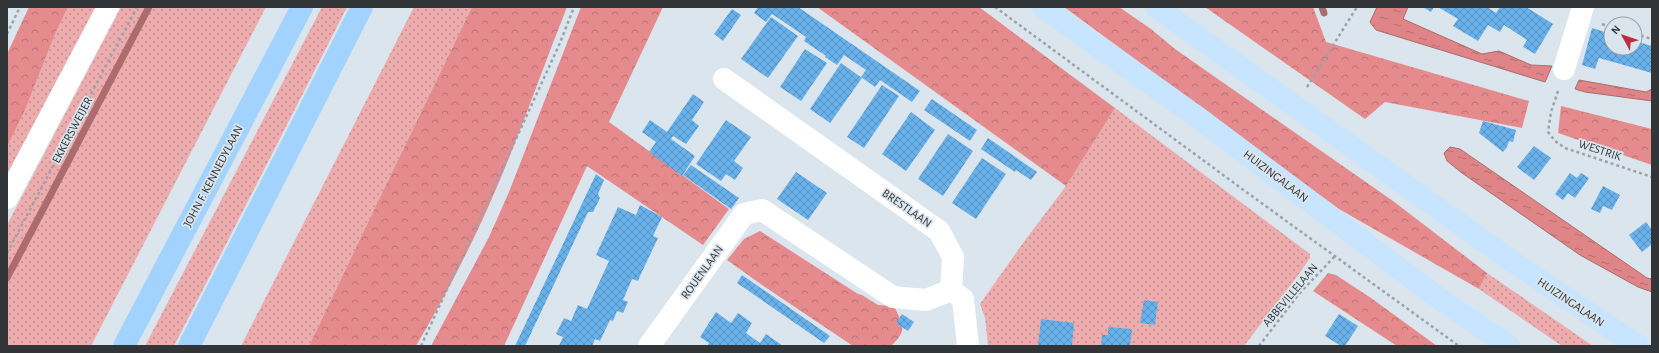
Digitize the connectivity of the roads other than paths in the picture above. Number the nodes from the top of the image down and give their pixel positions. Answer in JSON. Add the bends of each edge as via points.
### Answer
{"nodes":[{"id":1,"x":108,"y":7,"type":"edge"},
{"id":2,"x":302,"y":7,"type":"edge"},
{"id":3,"x":362,"y":7,"type":"edge"},
{"id":4,"x":1043,"y":7,"type":"edge"},
{"id":5,"x":1156,"y":7,"type":"edge"},
{"id":6,"x":1583,"y":7,"type":"edge"},
{"id":7,"x":1564,"y":69,"type":"dead end"},
{"id":8,"x":724,"y":79,"type":"dead end"},
{"id":9,"x":7,"y":198,"type":"edge"},
{"id":10,"x":951,"y":290,"type":"junction"},
{"id":11,"x":1621,"y":339,"type":"edge"},
{"id":12,"x":652,"y":345,"type":"edge"},
{"id":13,"x":124,"y":346,"type":"edge"},
{"id":14,"x":189,"y":346,"type":"edge"},
{"id":15,"x":968,"y":346,"type":"edge"},
{"id":16,"x":1509,"y":346,"type":"edge"},
{"id":17,"x":1638,"y":346,"type":"edge"}],
"edges":[{"from":1,"to":9,"type":"street"},
{"from":2,"to":13,"type":"highway","name":"JOHN F. KENNEDYLAAN"},
{"from":3,"to":14,"type":"highway"},
{"from":4,"to":16,"type":"main road","name":"HUIZINGALAAN","via":[[1200,119],[1437,297]]},
{"from":5,"to":11,"type":"main road","name":"HUIZINGALAAN"},
{"from":6,"to":7,"type":"street"},
{"from":8,"to":10,"type":"street","name":"BRESTLAAN","via":[[940,231],[953,256]]},
{"from":10,"to":12,"type":"street","name":"ROUENLAAN","via":[[926,300],[893,297],[762,210],[744,214]]},
{"from":10,"to":15,"type":"street","via":[[963,299]]},
{"from":11,"to":17,"type":"main road","name":"HUIZINGALAAN"}]}
